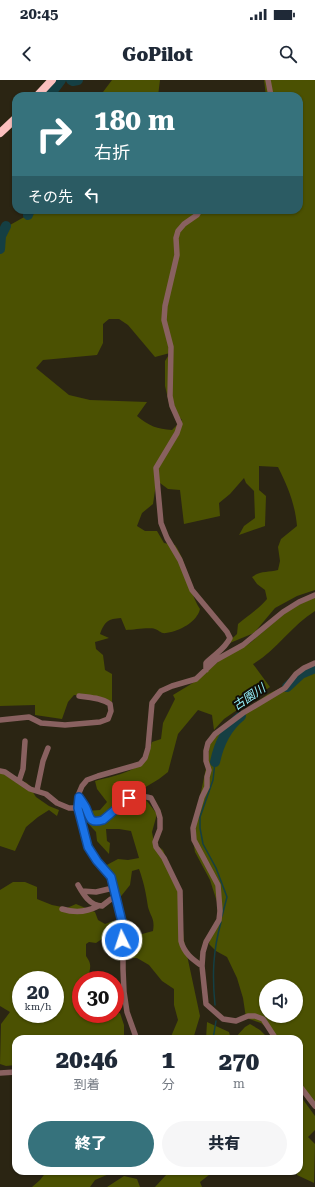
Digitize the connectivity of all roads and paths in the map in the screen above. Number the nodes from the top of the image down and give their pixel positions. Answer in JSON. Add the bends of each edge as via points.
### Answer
{"nodes":[{"id":1,"x":52,"y":80,"type":"edge"},
{"id":2,"x":268,"y":80,"type":"edge"},
{"id":3,"x":41,"y":92,"type":"edge"},
{"id":4,"x":270,"y":92,"type":"edge"},
{"id":5,"x":12,"y":122,"type":"edge"},
{"id":6,"x":0,"y":133,"type":"edge"},
{"id":7,"x":198,"y":214,"type":"edge"},
{"id":8,"x":315,"y":595,"type":"edge"},
{"id":9,"x":315,"y":663,"type":"edge"},
{"id":10,"x":206,"y":670,"type":"junction"},
{"id":11,"x":79,"y":696,"type":"dead end"},
{"id":12,"x":0,"y":720,"type":"edge"},
{"id":13,"x":25,"y":741,"type":"dead end"},
{"id":14,"x":48,"y":748,"type":"dead end"},
{"id":15,"x":0,"y":771,"type":"edge"},
{"id":16,"x":19,"y":781,"type":"junction"},
{"id":17,"x":37,"y":790,"type":"junction"},
{"id":18,"x":79,"y":797,"type":"junction"},
{"id":19,"x":78,"y":808,"type":"junction"},
{"id":20,"x":78,"y":885,"type":"dead end"},
{"id":21,"x":114,"y":888,"type":"junction"},
{"id":22,"x":82,"y":892,"type":"junction"},
{"id":23,"x":116,"y":899,"type":"junction"},
{"id":24,"x":98,"y":906,"type":"junction"},
{"id":25,"x":62,"y":908,"type":"dead end"},
{"id":26,"x":202,"y":966,"type":"junction"},
{"id":27,"x":135,"y":1035,"type":"edge"},
{"id":28,"x":273,"y":1035,"type":"edge"},
{"id":29,"x":12,"y":1072,"type":"edge"},
{"id":30,"x":0,"y":1073,"type":"edge"},
{"id":31,"x":303,"y":1090,"type":"edge"},
{"id":32,"x":315,"y":1106,"type":"edge"}],
"edges":[{"from":1,"to":3,"type":"highway"},
{"from":2,"to":4,"type":"street"},
{"from":5,"to":6,"type":"highway"},
{"from":7,"to":10,"type":"street","via":[[184,224],[176,238],[177,255],[164,320],[171,347],[170,396],[180,424],[156,468],[161,523],[167,538],[180,560],[192,590],[230,638],[226,646],[206,663]]},
{"from":8,"to":10,"type":"street","via":[[283,612],[243,646],[216,660]]},
{"from":9,"to":26,"type":"street","via":[[296,674],[285,688],[243,713],[215,734],[208,743],[207,787],[193,828],[194,840],[218,885],[220,911],[219,920],[206,942]]},
{"from":10,"to":18,"type":"street","via":[[196,679],[161,691],[152,703],[148,748],[140,764],[87,780]]},
{"from":11,"to":12,"type":"street","via":[[91,697],[110,704],[108,719],[65,725],[41,723],[29,717]]},
{"from":13,"to":16,"type":"street","via":[[23,769]]},
{"from":14,"to":17,"type":"street"},
{"from":15,"to":16,"type":"street"},
{"from":16,"to":17,"type":"street","via":[[30,789]]},
{"from":17,"to":19,"type":"street","via":[[57,803],[69,808]]},
{"from":18,"to":19,"type":"street"},
{"from":18,"to":26,"type":"street","via":[[88,816],[98,822],[129,798],[139,795],[151,798],[160,818],[156,847],[180,891],[183,949]]},
{"from":19,"to":21,"type":"street","via":[[88,847],[111,877]]},
{"from":20,"to":22,"type":"street"},
{"from":21,"to":22,"type":"street"},
{"from":21,"to":23,"type":"street"},
{"from":22,"to":24,"type":"street"},
{"from":23,"to":24,"type":"street"},
{"from":23,"to":27,"type":"street","via":[[123,926],[124,992],[127,1012]]},
{"from":24,"to":25,"type":"street","via":[[80,912]]},
{"from":26,"to":28,"type":"street","via":[[206,1004],[223,1020],[236,1021],[248,1016],[263,1019]]},
{"from":29,"to":30,"type":"street"},
{"from":31,"to":32,"type":"street"}]}
